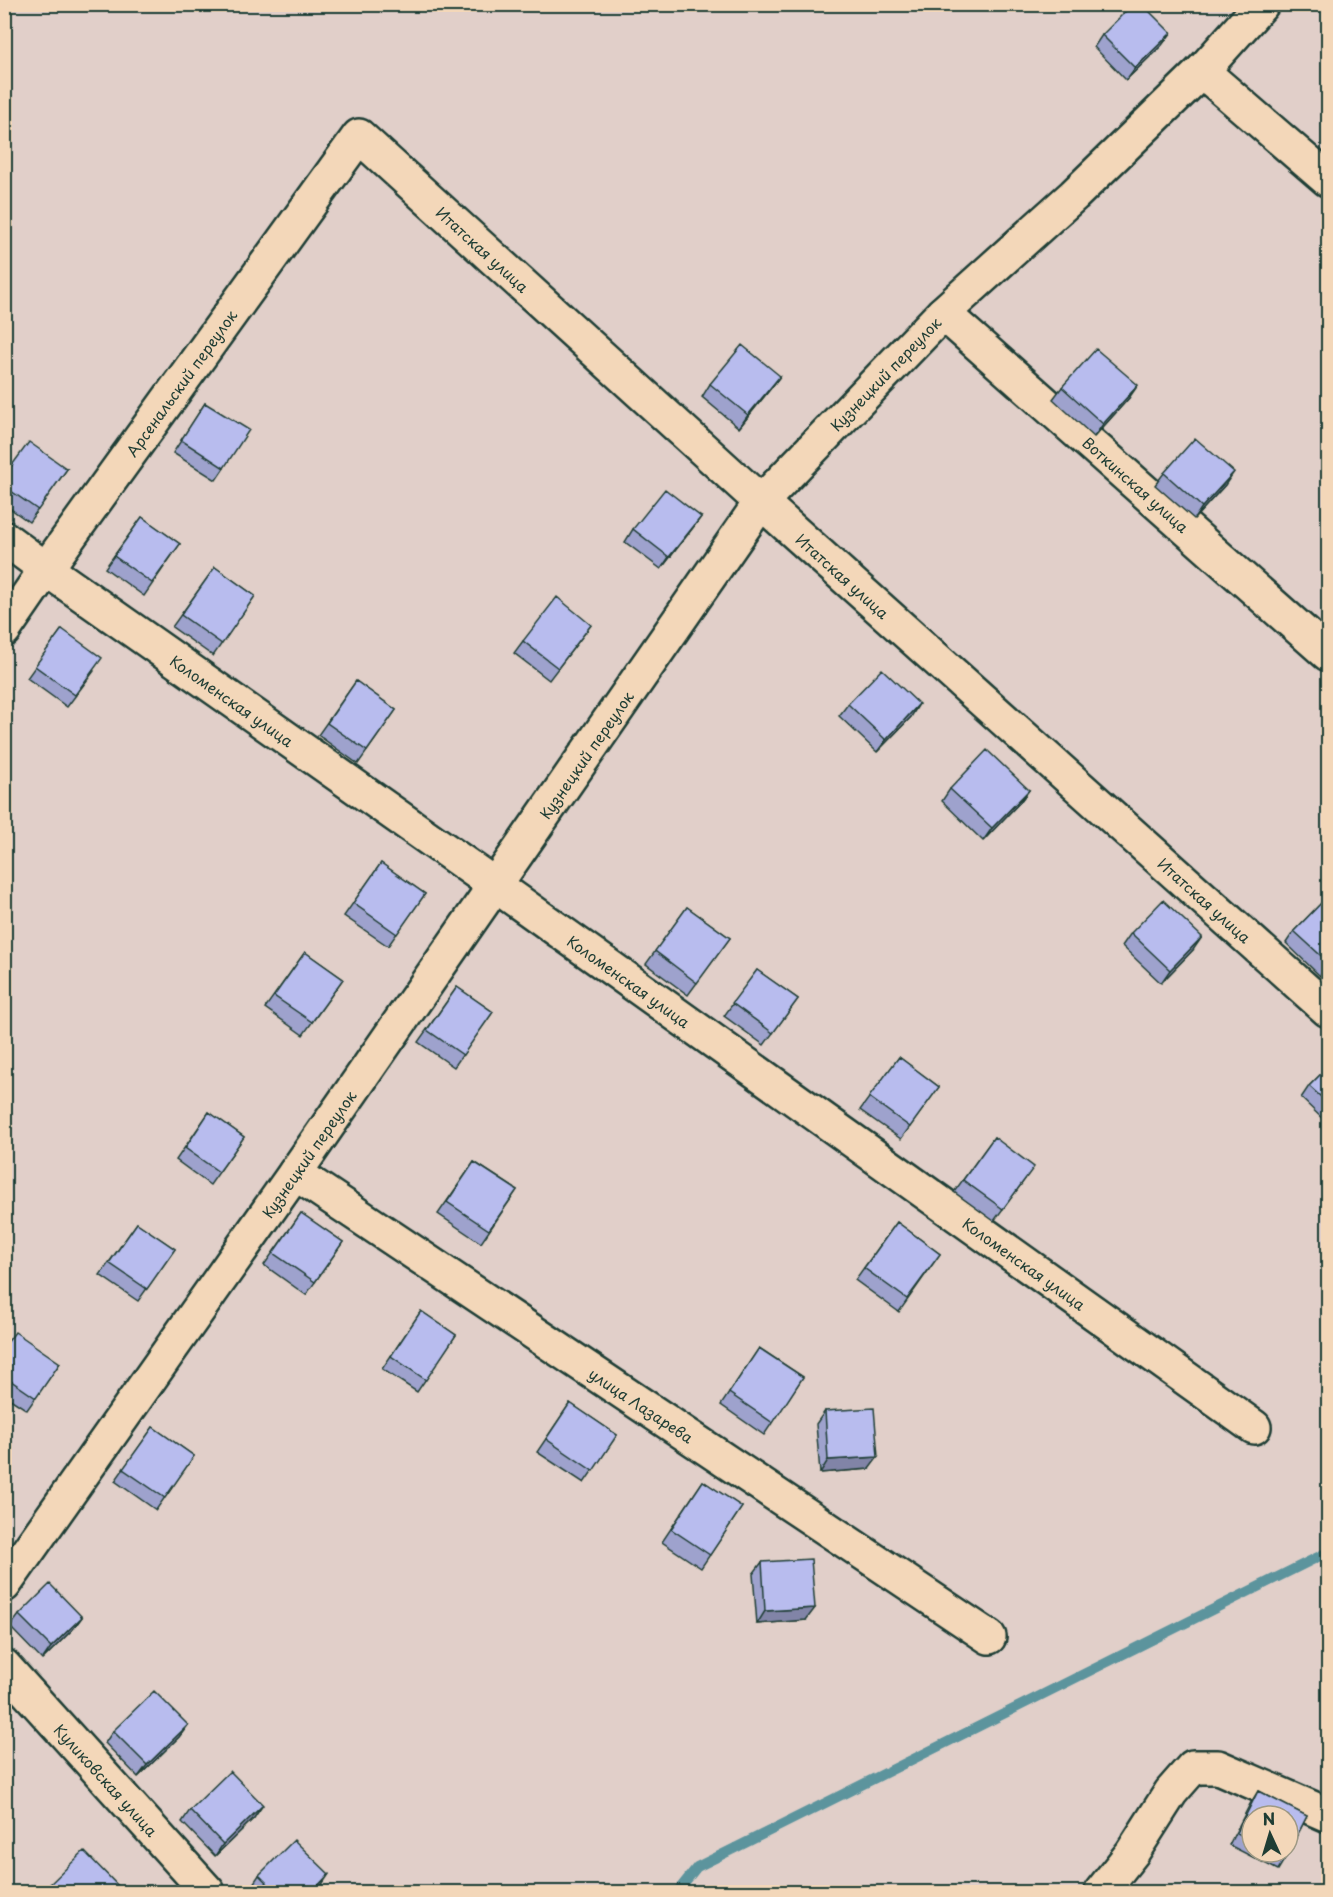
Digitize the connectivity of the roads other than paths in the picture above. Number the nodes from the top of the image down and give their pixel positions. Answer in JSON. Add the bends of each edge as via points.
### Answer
{"nodes":[{"id":1,"x":1262,"y":4,"type":"edge"},
{"id":2,"x":1203,"y":71,"type":"junction"},
{"id":3,"x":359,"y":136,"type":"joint"},
{"id":4,"x":1329,"y":180,"type":"edge"},
{"id":5,"x":943,"y":313,"type":"junction"},
{"id":6,"x":761,"y":502,"type":"junction"},
{"id":7,"x":4,"y":538,"type":"edge"},
{"id":8,"x":46,"y":569,"type":"junction"},
{"id":9,"x":4,"y":630,"type":"edge"},
{"id":10,"x":1325,"y":643,"type":"edge"},
{"id":11,"x":495,"y":885,"type":"junction"},
{"id":12,"x":1329,"y":1010,"type":"edge"},
{"id":13,"x":295,"y":1173,"type":"junction"},
{"id":14,"x":1254,"y":1427,"type":"dead end"},
{"id":15,"x":4,"y":1585,"type":"edge"},
{"id":16,"x":988,"y":1637,"type":"dead end"},
{"id":17,"x":4,"y":1666,"type":"edge"},
{"id":18,"x":1329,"y":1815,"type":"edge"},
{"id":19,"x":208,"y":1893,"type":"edge"},
{"id":20,"x":1101,"y":1893,"type":"edge"}],
"edges":[{"from":1,"to":2,"type":"street","name":"Кузнецкий переулок"},
{"from":2,"to":4,"type":"street"},
{"from":2,"to":5,"type":"street","name":"Кузнецкий переулок"},
{"from":3,"to":6,"type":"street","name":"Итатская улица"},
{"from":3,"to":8,"type":"street","name":"Арсенальский переулок"},
{"from":5,"to":6,"type":"street","name":"Кузнецкий переулок"},
{"from":5,"to":10,"type":"street","name":"Воткинская улица"},
{"from":6,"to":11,"type":"street","name":"Кузнецкий переулок"},
{"from":6,"to":12,"type":"street","name":"Итатская улица"},
{"from":7,"to":8,"type":"street","name":"Коломенская улица"},
{"from":8,"to":9,"type":"street","name":"Арсенальский переулок"},
{"from":8,"to":11,"type":"street","name":"Коломенская улица"},
{"from":11,"to":13,"type":"street","name":"Кузнецкий переулок"},
{"from":11,"to":14,"type":"street","name":"Коломенская улица"},
{"from":13,"to":15,"type":"street","name":"Кузнецкий переулок"},
{"from":13,"to":16,"type":"street","name":"улица Лазарева"},
{"from":17,"to":19,"type":"street","name":"Куликовская улица"},
{"from":18,"to":20,"type":"street","via":[[1218,1767],[1193,1767],[1171,1792]]}]}
